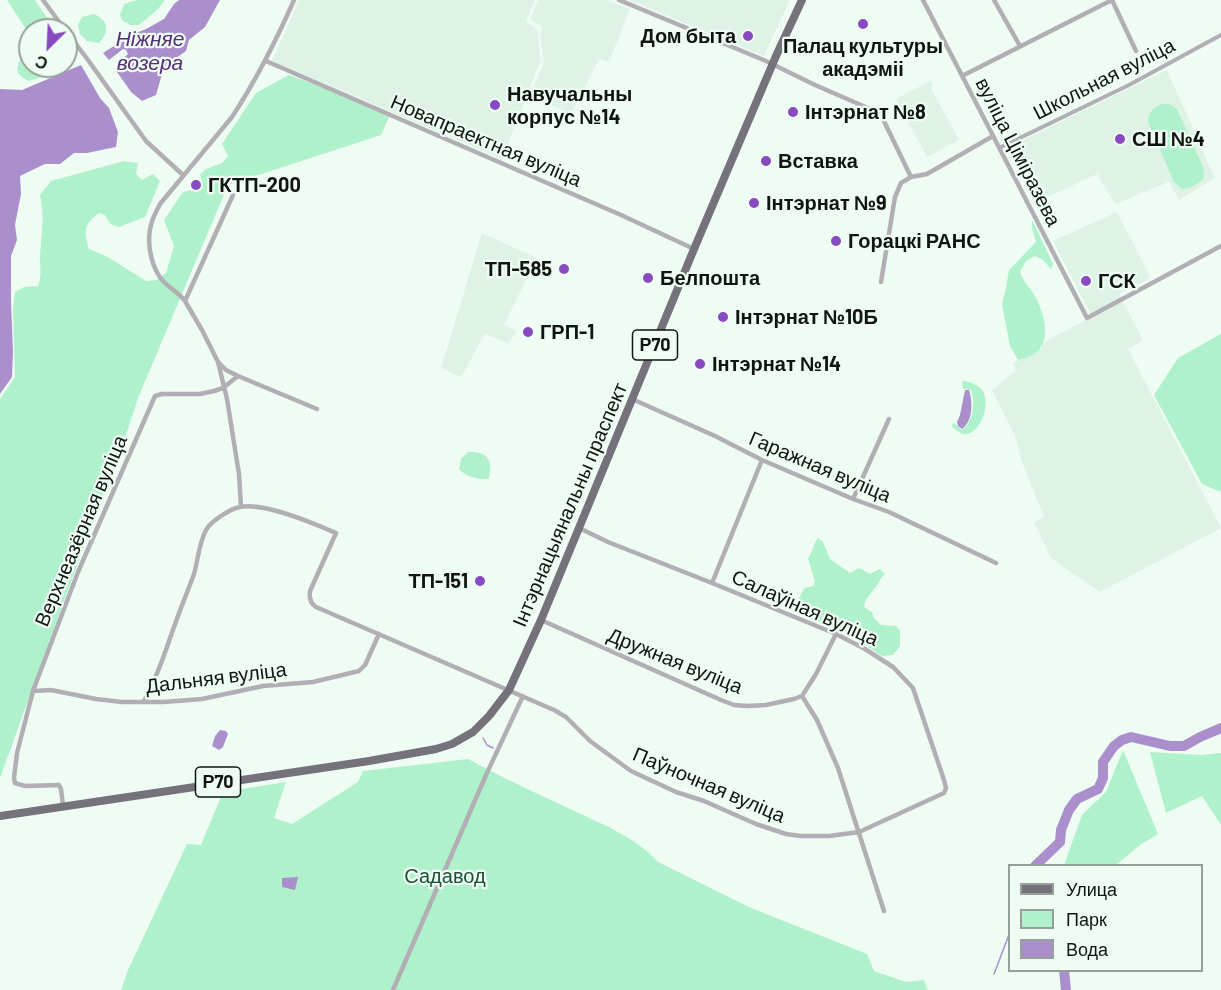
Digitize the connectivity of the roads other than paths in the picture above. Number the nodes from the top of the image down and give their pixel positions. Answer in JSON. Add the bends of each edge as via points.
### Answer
{"nodes":[{"id":1,"x":43,"y":0,"type":"edge"},
{"id":2,"x":294,"y":0,"type":"edge"},
{"id":3,"x":619,"y":0,"type":"edge"},
{"id":4,"x":802,"y":0,"type":"edge"},
{"id":5,"x":923,"y":0,"type":"edge"},
{"id":6,"x":994,"y":0,"type":"edge"},
{"id":7,"x":1112,"y":0,"type":"edge"},
{"id":8,"x":56,"y":18,"type":"edge"},
{"id":9,"x":1221,"y":35,"type":"edge"},
{"id":10,"x":1020,"y":46,"type":"junction"},
{"id":11,"x":78,"y":47,"type":"edge"},
{"id":12,"x":1136,"y":51,"type":"dead end"},
{"id":13,"x":266,"y":61,"type":"junction"},
{"id":14,"x":773,"y":64,"type":"junction"},
{"id":15,"x":962,"y":76,"type":"junction"},
{"id":16,"x":993,"y":136,"type":"junction"},
{"id":17,"x":999,"y":148,"type":"junction"},
{"id":18,"x":183,"y":175,"type":"junction"},
{"id":19,"x":910,"y":177,"type":"junction"},
{"id":20,"x":233,"y":195,"type":"dead end"},
{"id":21,"x":1221,"y":246,"type":"edge"},
{"id":22,"x":694,"y":249,"type":"junction"},
{"id":23,"x":880,"y":282,"type":"dead end"},
{"id":24,"x":185,"y":301,"type":"junction"},
{"id":25,"x":218,"y":362,"type":"junction"},
{"id":26,"x":238,"y":376,"type":"junction"},
{"id":27,"x":224,"y":387,"type":"junction"},
{"id":28,"x":632,"y":399,"type":"junction"},
{"id":29,"x":317,"y":409,"type":"dead end"},
{"id":30,"x":889,"y":419,"type":"dead end"},
{"id":31,"x":762,"y":460,"type":"junction"},
{"id":32,"x":853,"y":499,"type":"junction"},
{"id":33,"x":241,"y":507,"type":"junction"},
{"id":34,"x":579,"y":528,"type":"junction"},
{"id":35,"x":996,"y":563,"type":"dead end"},
{"id":36,"x":712,"y":583,"type":"junction"},
{"id":37,"x":541,"y":620,"type":"junction"},
{"id":38,"x":379,"y":634,"type":"junction"},
{"id":39,"x":836,"y":634,"type":"junction"},
{"id":40,"x":509,"y":690,"type":"junction"},
{"id":41,"x":33,"y":691,"type":"junction"},
{"id":42,"x":522,"y":696,"type":"junction"},
{"id":43,"x":802,"y":696,"type":"junction"},
{"id":44,"x":144,"y":701,"type":"junction"},
{"id":45,"x":946,"y":788,"type":"joint"},
{"id":46,"x":63,"y":806,"type":"junction"},
{"id":47,"x":0,"y":816,"type":"edge"},
{"id":48,"x":859,"y":832,"type":"junction"},
{"id":49,"x":885,"y":911,"type":"dead end"},
{"id":50,"x":393,"y":990,"type":"edge"}],
"edges":[{"from":1,"to":8,"type":"street"},
{"from":2,"to":13,"type":"street"},
{"from":3,"to":14,"type":"street"},
{"from":4,"to":14,"type":"main road","name":"Інтэрнацыянальны праспект","number":"Р70"},
{"from":5,"to":15,"type":"street","name":"вуліца Ціміразева"},
{"from":6,"to":10,"type":"street"},
{"from":7,"to":10,"type":"street"},
{"from":7,"to":12,"type":"street"},
{"from":9,"to":17,"type":"street","name":"Школьная вуліца"},
{"from":10,"to":15,"type":"street"},
{"from":11,"to":18,"type":"street","via":[[146,141]]},
{"from":13,"to":18,"type":"street","via":[[232,117]]},
{"from":13,"to":22,"type":"street","name":"Новапраектная вуліца"},
{"from":14,"to":19,"type":"street","via":[[881,115]]},
{"from":14,"to":22,"type":"main road","name":"Інтэрнацыянальны праспект","number":"Р70"},
{"from":15,"to":16,"type":"street","name":"вуліца Ціміразева"},
{"from":16,"to":17,"type":"street","name":"вуліца Ціміразева"},
{"from":16,"to":19,"type":"street","via":[[927,174]]},
{"from":17,"to":21,"type":"street","name":"вуліца Ціміразева","via":[[1087,318]]},
{"from":18,"to":24,"type":"street","via":[[160,204],[149,232],[153,263],[162,280]]},
{"from":19,"to":23,"type":"street","via":[[901,183],[896,197]]},
{"from":20,"to":24,"type":"street"},
{"from":22,"to":28,"type":"main road","name":"Інтэрнацыянальны праспект","number":"Р70"},
{"from":24,"to":25,"type":"street"},
{"from":25,"to":26,"type":"street"},
{"from":25,"to":27,"type":"street"},
{"from":26,"to":27,"type":"street","name":"Верхнеазёрная вуліца"},
{"from":26,"to":29,"type":"street"},
{"from":27,"to":33,"type":"street"},
{"from":27,"to":41,"type":"street","name":"Верхнеазёрная вуліца","via":[[200,394],[155,396],[78,572]]},
{"from":28,"to":31,"type":"street","name":"Гаражная вуліца"},
{"from":28,"to":34,"type":"main road","name":"Інтэрнацыянальны праспект","number":"Р70"},
{"from":30,"to":32,"type":"street"},
{"from":31,"to":32,"type":"street","name":"Гаражная вуліца"},
{"from":31,"to":36,"type":"street"},
{"from":32,"to":35,"type":"street","name":"Гаражная вуліца"},
{"from":33,"to":38,"type":"street","via":[[273,511],[336,533],[311,588],[311,603]]},
{"from":33,"to":44,"type":"street","via":[[215,520],[206,531],[194,574]]},
{"from":34,"to":36,"type":"street","name":"Салаўіная вуліца"},
{"from":34,"to":37,"type":"main road","name":"Інтэрнацыянальны праспект","number":"Р70"},
{"from":36,"to":39,"type":"street","name":"Салаўіная вуліца"},
{"from":37,"to":40,"type":"main road","name":"Інтэрнацыянальны праспект","number":"Р70"},
{"from":37,"to":43,"type":"street","name":"Дружная вуліца","via":[[734,705],[766,705]]},
{"from":38,"to":40,"type":"street"},
{"from":38,"to":44,"type":"street","name":"Дальняя вуліца","via":[[359,671],[202,699]]},
{"from":39,"to":43,"type":"street"},
{"from":39,"to":45,"type":"street","name":"Салаўіная вуліца","via":[[893,668],[913,688]]},
{"from":40,"to":42,"type":"street","name":"Паўночная вуліца"},
{"from":40,"to":46,"type":"main road","number":"Р70","via":[[473,732],[436,749]]},
{"from":41,"to":44,"type":"street","name":"Дальняя вуліца"},
{"from":41,"to":46,"type":"street","name":"Верхнеазёрная вуліца","via":[[17,753],[15,783],[59,785]]},
{"from":42,"to":48,"type":"street","name":"Паўночная вуліца","via":[[566,717],[590,741],[631,771],[676,792],[786,834],[829,836]]},
{"from":42,"to":50,"type":"street"},
{"from":43,"to":48,"type":"street","via":[[838,768]]},
{"from":45,"to":48,"type":"street","name":"Паўночная вуліца","via":[[944,793]]},
{"from":46,"to":47,"type":"main road","number":"Р70"},
{"from":48,"to":49,"type":"street"}]}
